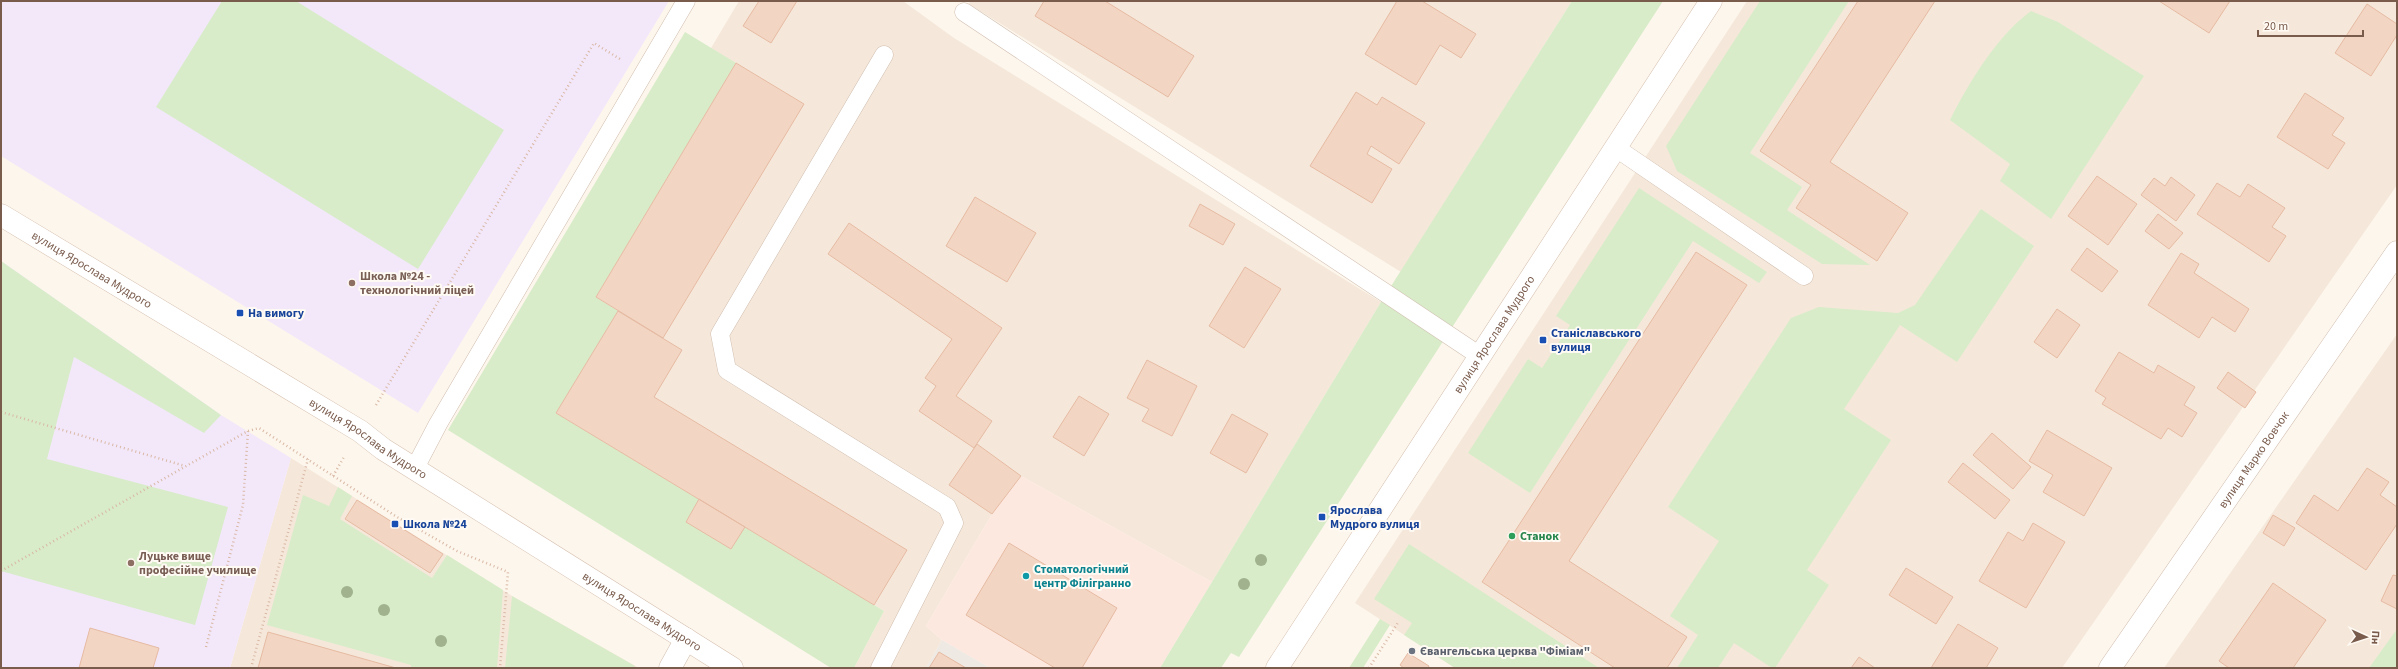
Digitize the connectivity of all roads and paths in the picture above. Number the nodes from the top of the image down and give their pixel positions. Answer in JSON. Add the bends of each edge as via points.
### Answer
{"nodes":[{"id":1,"x":686,"y":1,"type":"edge"},
{"id":2,"x":1711,"y":1,"type":"edge"},
{"id":3,"x":964,"y":12,"type":"dead end"},
{"id":4,"x":884,"y":55,"type":"dead end"},
{"id":5,"x":644,"y":73,"type":"junction"},
{"id":6,"x":1616,"y":148,"type":"junction"},
{"id":7,"x":1,"y":215,"type":"edge"},
{"id":8,"x":2397,"y":252,"type":"edge"},
{"id":9,"x":1804,"y":276,"type":"dead end"},
{"id":10,"x":1480,"y":356,"type":"junction"},
{"id":11,"x":1,"y":412,"type":"edge"},
{"id":12,"x":248,"y":431,"type":"junction"},
{"id":13,"x":360,"y":431,"type":"junction"},
{"id":14,"x":308,"y":459,"type":"junction"},
{"id":15,"x":186,"y":466,"type":"junction"},
{"id":16,"x":415,"y":468,"type":"junction"},
{"id":17,"x":333,"y":476,"type":"junction"},
{"id":18,"x":1,"y":571,"type":"edge"},
{"id":19,"x":1399,"y":621,"type":"dead end"},
{"id":20,"x":686,"y":639,"type":"junction"},
{"id":21,"x":206,"y":647,"type":"dead end"},
{"id":22,"x":251,"y":668,"type":"edge"},
{"id":23,"x":500,"y":668,"type":"edge"},
{"id":24,"x":670,"y":668,"type":"edge"},
{"id":25,"x":732,"y":668,"type":"edge"},
{"id":26,"x":880,"y":668,"type":"edge"},
{"id":27,"x":1277,"y":668,"type":"edge"},
{"id":28,"x":1369,"y":668,"type":"edge"},
{"id":29,"x":2110,"y":668,"type":"edge"}],
"edges":[{"from":1,"to":5,"type":"lane"},
{"from":2,"to":6,"type":"main road","name":"вулиця Ярослава Мудрого"},
{"from":3,"to":10,"type":"lane"},
{"from":4,"to":26,"type":"lane","via":[[720,334],[726,370],[947,507],[954,523]]},
{"from":5,"to":13,"type":"path","via":[[594,43]]},
{"from":5,"to":16,"type":"lane","via":[[438,424]]},
{"from":6,"to":9,"type":"lane"},
{"from":6,"to":10,"type":"main road","name":"вулиця Ярослава Мудрого"},
{"from":7,"to":13,"type":"main road","name":"вулиця Ярослава Мудрого"},
{"from":8,"to":29,"type":"main road","name":"вулиця Марко Вовчок"},
{"from":10,"to":27,"type":"main road","name":"вулиця Ярослава Мудрого"},
{"from":11,"to":15,"type":"path"},
{"from":12,"to":14,"type":"path","via":[[260,428]]},
{"from":12,"to":15,"type":"path"},
{"from":12,"to":21,"type":"path","via":[[243,505]]},
{"from":13,"to":16,"type":"main road","name":"вулиця Ярослава Мудрого"},
{"from":13,"to":17,"type":"path"},
{"from":14,"to":17,"type":"path"},
{"from":14,"to":22,"type":"path"},
{"from":15,"to":18,"type":"path"},
{"from":16,"to":20,"type":"main road","name":"вулиця Ярослава Мудрого"},
{"from":17,"to":23,"type":"path","via":[[450,548],[508,572]]},
{"from":19,"to":28,"type":"path"},
{"from":20,"to":24,"type":"main road"},
{"from":20,"to":25,"type":"main road","name":"вулиця Ярослава Мудрого"}]}
